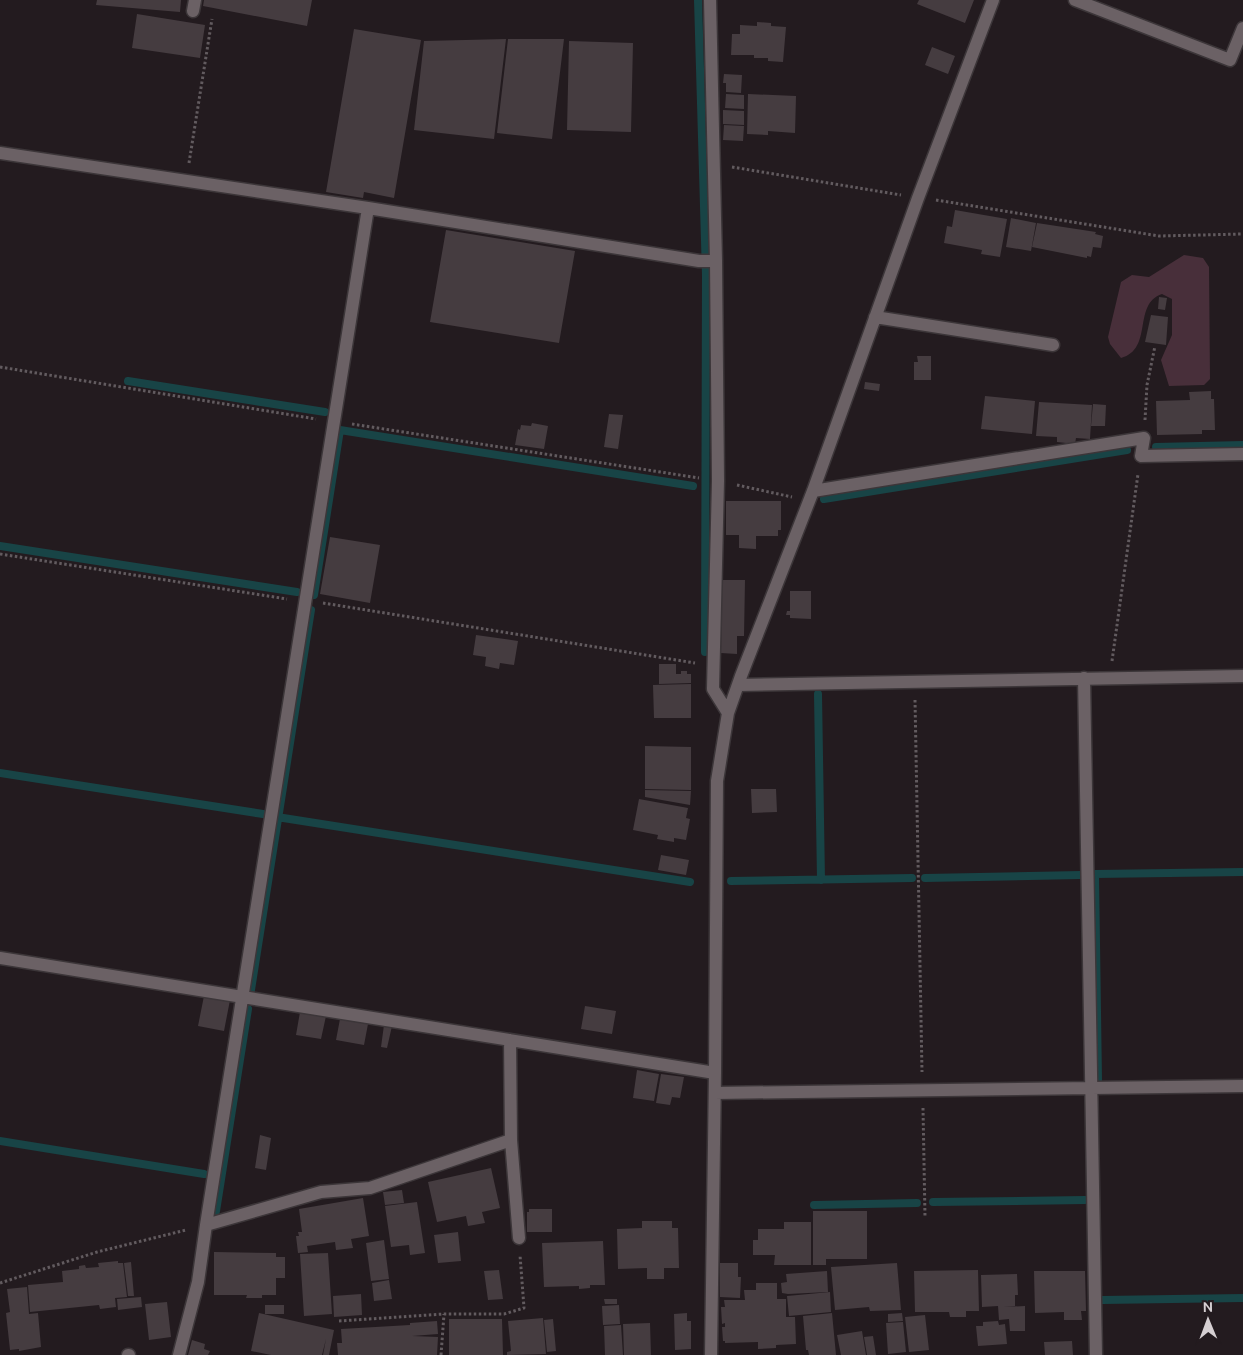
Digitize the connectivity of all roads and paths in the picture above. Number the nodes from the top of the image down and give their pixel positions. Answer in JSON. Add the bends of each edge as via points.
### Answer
{"nodes":[{"id":1,"x":710,"y":0,"type":"edge"},
{"id":2,"x":994,"y":0,"type":"edge"},
{"id":3,"x":1075,"y":0,"type":"edge"},
{"id":4,"x":194,"y":6,"type":"edge"},
{"id":5,"x":1243,"y":28,"type":"edge"},
{"id":6,"x":0,"y":153,"type":"edge"},
{"id":7,"x":714,"y":164,"type":"junction"},
{"id":8,"x":186,"y":181,"type":"junction"},
{"id":9,"x":918,"y":198,"type":"junction"},
{"id":10,"x":368,"y":208,"type":"junction"},
{"id":11,"x":1243,"y":234,"type":"edge"},
{"id":12,"x":710,"y":261,"type":"junction"},
{"id":13,"x":875,"y":317,"type":"junction"},
{"id":14,"x":1053,"y":346,"type":"dead end"},
{"id":15,"x":1155,"y":346,"type":"dead end"},
{"id":16,"x":1144,"y":438,"type":"junction"},
{"id":17,"x":1243,"y":454,"type":"edge"},
{"id":18,"x":1141,"y":456,"type":"junction"},
{"id":19,"x":718,"y":481,"type":"junction"},
{"id":20,"x":811,"y":496,"type":"junction"},
{"id":21,"x":0,"y":554,"type":"edge"},
{"id":22,"x":305,"y":601,"type":"junction"},
{"id":23,"x":713,"y":665,"type":"junction"},
{"id":24,"x":1243,"y":676,"type":"edge"},
{"id":25,"x":1084,"y":678,"type":"junction"},
{"id":26,"x":1110,"y":678,"type":"junction"},
{"id":27,"x":915,"y":681,"type":"junction"},
{"id":28,"x":738,"y":684,"type":"junction"},
{"id":29,"x":728,"y":713,"type":"junction"},
{"id":30,"x":0,"y":958,"type":"edge"},
{"id":31,"x":242,"y":997,"type":"junction"},
{"id":32,"x":510,"y":1040,"type":"junction"},
{"id":33,"x":715,"y":1073,"type":"junction"},
{"id":34,"x":1243,"y":1086,"type":"edge"},
{"id":35,"x":1091,"y":1088,"type":"junction"},
{"id":36,"x":922,"y":1090,"type":"junction"},
{"id":37,"x":715,"y":1093,"type":"junction"},
{"id":38,"x":511,"y":1140,"type":"junction"},
{"id":39,"x":925,"y":1217,"type":"dead end"},
{"id":40,"x":206,"y":1225,"type":"junction"},
{"id":41,"x":519,"y":1238,"type":"joint"},
{"id":42,"x":0,"y":1283,"type":"edge"},
{"id":43,"x":444,"y":1314,"type":"junction"},
{"id":44,"x":339,"y":1321,"type":"dead end"},
{"id":45,"x":179,"y":1355,"type":"edge"},
{"id":46,"x":441,"y":1355,"type":"edge"},
{"id":47,"x":711,"y":1355,"type":"edge"},
{"id":48,"x":1096,"y":1355,"type":"edge"}],
"edges":[{"from":1,"to":7,"type":"street"},
{"from":2,"to":9,"type":"street"},
{"from":3,"to":5,"type":"street","via":[[1230,60]]},
{"from":4,"to":8,"type":"path","via":[[212,14]]},
{"from":6,"to":8,"type":"street"},
{"from":7,"to":9,"type":"path"},
{"from":7,"to":12,"type":"street"},
{"from":8,"to":10,"type":"street"},
{"from":9,"to":11,"type":"path","via":[[1159,236]]},
{"from":9,"to":13,"type":"street"},
{"from":10,"to":12,"type":"street"},
{"from":10,"to":22,"type":"street"},
{"from":12,"to":19,"type":"street"},
{"from":13,"to":14,"type":"street"},
{"from":13,"to":20,"type":"street"},
{"from":15,"to":16,"type":"path","via":[[1147,385]]},
{"from":16,"to":18,"type":"street"},
{"from":16,"to":20,"type":"street"},
{"from":17,"to":18,"type":"street"},
{"from":18,"to":26,"type":"path"},
{"from":19,"to":20,"type":"path"},
{"from":19,"to":23,"type":"street"},
{"from":20,"to":28,"type":"street"},
{"from":21,"to":22,"type":"path"},
{"from":22,"to":23,"type":"path"},
{"from":22,"to":31,"type":"street"},
{"from":23,"to":29,"type":"street","via":[[713,689]]},
{"from":24,"to":26,"type":"street"},
{"from":25,"to":26,"type":"street"},
{"from":25,"to":27,"type":"street"},
{"from":25,"to":35,"type":"street"},
{"from":27,"to":28,"type":"street"},
{"from":27,"to":36,"type":"path"},
{"from":28,"to":29,"type":"street"},
{"from":29,"to":33,"type":"street","via":[[717,782]]},
{"from":30,"to":31,"type":"street"},
{"from":31,"to":32,"type":"street"},
{"from":31,"to":40,"type":"street"},
{"from":32,"to":33,"type":"street"},
{"from":32,"to":38,"type":"street"},
{"from":33,"to":37,"type":"street"},
{"from":34,"to":35,"type":"street"},
{"from":35,"to":36,"type":"street"},
{"from":35,"to":48,"type":"street"},
{"from":36,"to":37,"type":"street"},
{"from":36,"to":39,"type":"path"},
{"from":37,"to":47,"type":"street"},
{"from":38,"to":40,"type":"street","via":[[370,1188],[321,1192]]},
{"from":38,"to":41,"type":"street"},
{"from":40,"to":42,"type":"path","via":[[98,1252]]},
{"from":40,"to":45,"type":"street","via":[[198,1282]]},
{"from":41,"to":43,"type":"path","via":[[524,1308],[504,1314]]},
{"from":43,"to":44,"type":"path"},
{"from":43,"to":46,"type":"path"}]}
